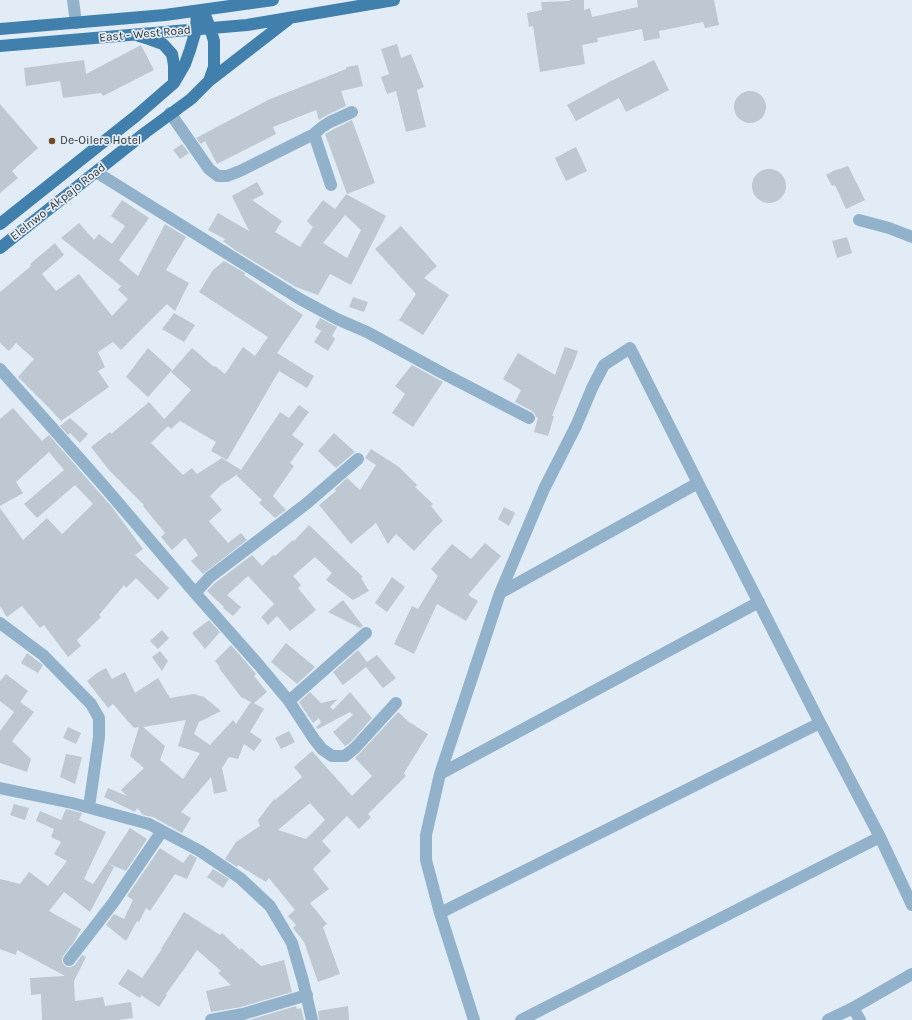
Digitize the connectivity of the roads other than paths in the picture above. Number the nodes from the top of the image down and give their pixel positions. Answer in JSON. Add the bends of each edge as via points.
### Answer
{"nodes":[{"id":1,"x":72,"y":0,"type":"edge"},
{"id":2,"x":273,"y":0,"type":"edge"},
{"id":3,"x":394,"y":0,"type":"edge"},
{"id":4,"x":200,"y":11,"type":"junction"},
{"id":5,"x":290,"y":18,"type":"junction"},
{"id":6,"x":76,"y":23,"type":"junction"},
{"id":7,"x":210,"y":28,"type":"junction"},
{"id":8,"x":0,"y":29,"type":"edge"},
{"id":9,"x":196,"y":30,"type":"junction"},
{"id":10,"x":132,"y":35,"type":"junction"},
{"id":11,"x":0,"y":46,"type":"edge"},
{"id":12,"x":208,"y":82,"type":"junction"},
{"id":13,"x":174,"y":83,"type":"junction"},
{"id":14,"x":352,"y":112,"type":"dead end"},
{"id":15,"x":170,"y":113,"type":"junction"},
{"id":16,"x":314,"y":134,"type":"junction"},
{"id":17,"x":96,"y":172,"type":"junction"},
{"id":18,"x":332,"y":185,"type":"dead end"},
{"id":19,"x":859,"y":220,"type":"dead end"},
{"id":20,"x":0,"y":224,"type":"edge"},
{"id":21,"x":912,"y":237,"type":"edge"},
{"id":22,"x":0,"y":248,"type":"edge"},
{"id":23,"x":0,"y":369,"type":"edge"},
{"id":24,"x":529,"y":418,"type":"dead end"},
{"id":25,"x":358,"y":459,"type":"dead end"},
{"id":26,"x":698,"y":483,"type":"junction"},
{"id":27,"x":500,"y":593,"type":"junction"},
{"id":28,"x":195,"y":594,"type":"junction"},
{"id":29,"x":759,"y":602,"type":"junction"},
{"id":30,"x":0,"y":623,"type":"edge"},
{"id":31,"x":366,"y":633,"type":"dead end"},
{"id":32,"x":289,"y":701,"type":"junction"},
{"id":33,"x":396,"y":703,"type":"dead end"},
{"id":34,"x":820,"y":723,"type":"junction"},
{"id":35,"x":440,"y":774,"type":"junction"},
{"id":36,"x":0,"y":788,"type":"edge"},
{"id":37,"x":89,"y":807,"type":"junction"},
{"id":38,"x":162,"y":831,"type":"junction"},
{"id":39,"x":880,"y":837,"type":"junction"},
{"id":40,"x":912,"y":905,"type":"edge"},
{"id":41,"x":440,"y":913,"type":"junction"},
{"id":42,"x":69,"y":960,"type":"dead end"},
{"id":43,"x":912,"y":974,"type":"edge"},
{"id":44,"x":307,"y":995,"type":"junction"},
{"id":45,"x":853,"y":1008,"type":"junction"},
{"id":46,"x":211,"y":1020,"type":"edge"},
{"id":47,"x":312,"y":1020,"type":"edge"},
{"id":48,"x":474,"y":1020,"type":"edge"},
{"id":49,"x":521,"y":1020,"type":"edge"},
{"id":50,"x":828,"y":1020,"type":"edge"},
{"id":51,"x":860,"y":1020,"type":"edge"}],
"edges":[{"from":1,"to":6,"type":"street"},
{"from":2,"to":4,"type":"main road","name":"East - West Road"},
{"from":3,"to":5,"type":"main road","name":"East - West Road"},
{"from":4,"to":6,"type":"main road","name":"East - West Road"},
{"from":4,"to":7,"type":"main road","name":"Elelnwo -Akpajo Road"},
{"from":4,"to":9,"type":"main road"},
{"from":5,"to":7,"type":"main road","name":"East - West Road","via":[[247,26]]},
{"from":5,"to":12,"type":"main road"},
{"from":6,"to":8,"type":"main road","name":"East - West Road"},
{"from":7,"to":9,"type":"main road","name":"East - West Road"},
{"from":7,"to":12,"type":"main road","name":"Elelnwo -Akpajo Road","via":[[214,41],[214,67]]},
{"from":9,"to":10,"type":"main road","name":"East - West Road"},
{"from":9,"to":13,"type":"main road","via":[[185,64]]},
{"from":10,"to":11,"type":"main road","name":"East - West Road"},
{"from":10,"to":13,"type":"main road","via":[[163,44],[172,54]]},
{"from":12,"to":15,"type":"main road","name":"Elelnwo -Akpajo Road","via":[[191,99]]},
{"from":13,"to":20,"type":"main road"},
{"from":14,"to":16,"type":"street","via":[[330,122]]},
{"from":15,"to":16,"type":"street","via":[[209,169],[218,176],[240,171]]},
{"from":15,"to":17,"type":"main road","name":"Elelnwo -Akpajo Road"},
{"from":16,"to":18,"type":"street"},
{"from":17,"to":22,"type":"main road","name":"Elelnwo -Akpajo Road"},
{"from":17,"to":24,"type":"street","via":[[300,299]]},
{"from":19,"to":21,"type":"street"},
{"from":23,"to":28,"type":"street"},
{"from":25,"to":28,"type":"street","via":[[306,504],[210,577]]},
{"from":26,"to":27,"type":"street"},
{"from":26,"to":27,"type":"street","via":[[630,348],[604,364],[544,489]]},
{"from":26,"to":29,"type":"street"},
{"from":27,"to":35,"type":"street"},
{"from":28,"to":32,"type":"street"},
{"from":29,"to":34,"type":"street"},
{"from":29,"to":35,"type":"street"},
{"from":30,"to":37,"type":"street","via":[[43,655],[91,704],[99,718],[99,737]]},
{"from":31,"to":32,"type":"street"},
{"from":32,"to":33,"type":"street","via":[[318,744],[332,756],[345,756],[355,748]]},
{"from":34,"to":39,"type":"street"},
{"from":34,"to":41,"type":"street"},
{"from":35,"to":41,"type":"street","via":[[426,835],[426,860]]},
{"from":36,"to":37,"type":"street"},
{"from":37,"to":38,"type":"street","via":[[149,824]]},
{"from":38,"to":42,"type":"street","via":[[113,903]]},
{"from":38,"to":44,"type":"street","via":[[200,851],[240,878],[270,906],[292,942]]},
{"from":39,"to":40,"type":"street"},
{"from":39,"to":49,"type":"street"},
{"from":41,"to":48,"type":"street"},
{"from":43,"to":45,"type":"street"},
{"from":44,"to":46,"type":"street","via":[[242,1014]]},
{"from":44,"to":47,"type":"street"},
{"from":45,"to":50,"type":"street"},
{"from":45,"to":51,"type":"street"}]}
